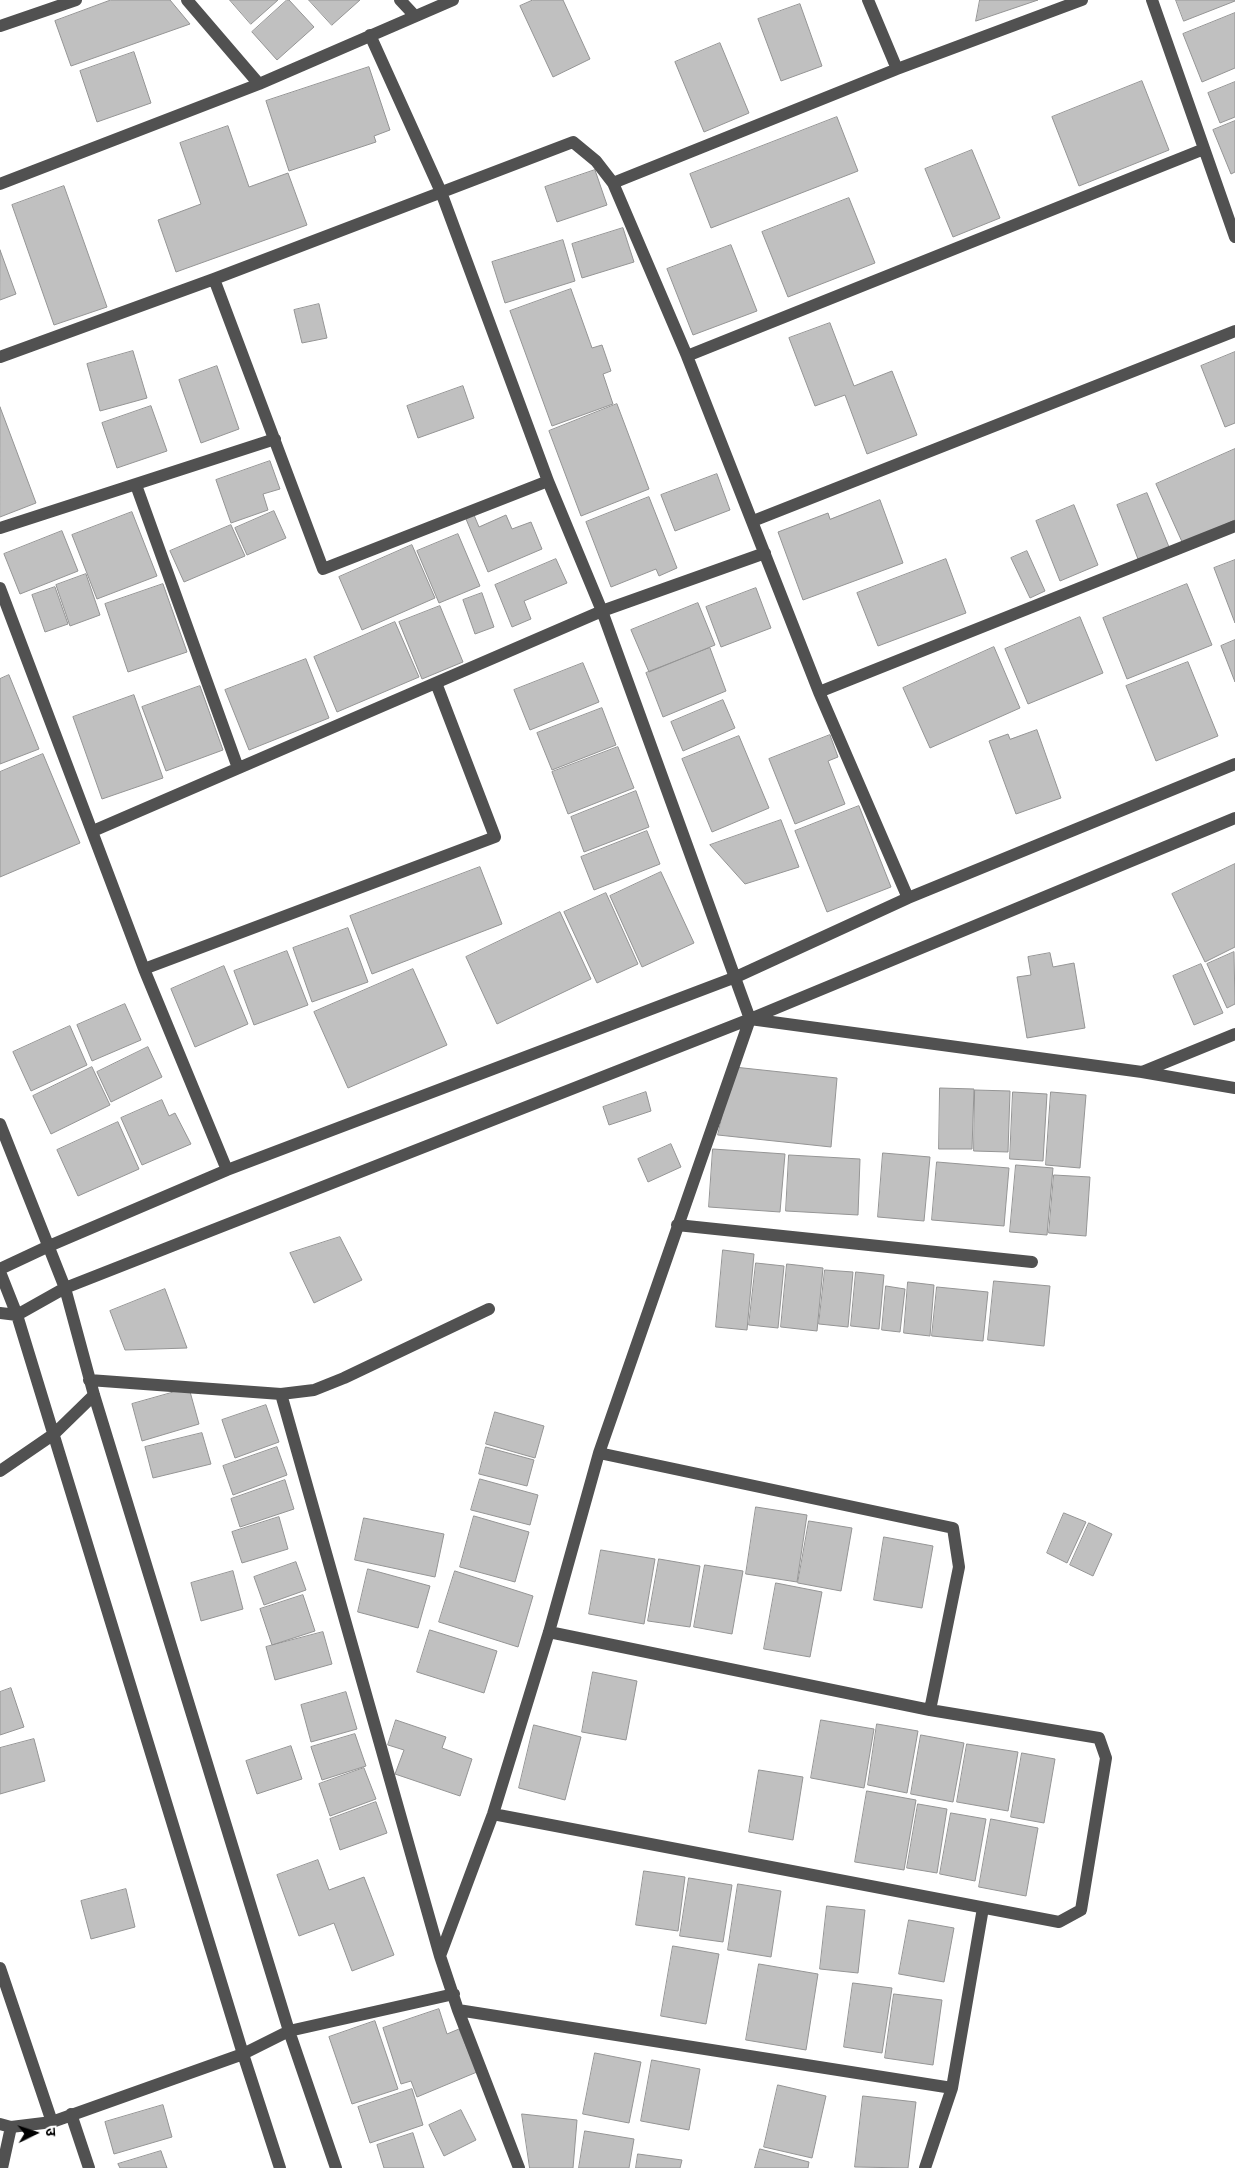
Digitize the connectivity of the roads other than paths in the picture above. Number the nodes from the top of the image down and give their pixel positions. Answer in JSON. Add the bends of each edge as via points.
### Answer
{"nodes":[{"id":1,"x":76,"y":0,"type":"edge"},
{"id":2,"x":187,"y":0,"type":"edge"},
{"id":3,"x":400,"y":0,"type":"edge"},
{"id":4,"x":453,"y":0,"type":"edge"},
{"id":5,"x":868,"y":0,"type":"edge"},
{"id":6,"x":1082,"y":0,"type":"edge"},
{"id":7,"x":1152,"y":0,"type":"edge"},
{"id":8,"x":415,"y":16,"type":"junction"},
{"id":9,"x":0,"y":26,"type":"edge"},
{"id":10,"x":370,"y":35,"type":"junction"},
{"id":11,"x":897,"y":69,"type":"junction"},
{"id":12,"x":258,"y":84,"type":"junction"},
{"id":13,"x":1204,"y":149,"type":"junction"},
{"id":14,"x":613,"y":183,"type":"junction"},
{"id":15,"x":0,"y":184,"type":"edge"},
{"id":16,"x":441,"y":192,"type":"junction"},
{"id":17,"x":1235,"y":237,"type":"edge"},
{"id":18,"x":214,"y":279,"type":"junction"},
{"id":19,"x":1235,"y":330,"type":"edge"},
{"id":20,"x":687,"y":356,"type":"junction"},
{"id":21,"x":0,"y":357,"type":"edge"},
{"id":22,"x":275,"y":439,"type":"junction"},
{"id":23,"x":548,"y":481,"type":"junction"},
{"id":24,"x":136,"y":485,"type":"junction"},
{"id":25,"x":753,"y":521,"type":"junction"},
{"id":26,"x":1235,"y":526,"type":"edge"},
{"id":27,"x":0,"y":528,"type":"edge"},
{"id":28,"x":766,"y":553,"type":"junction"},
{"id":29,"x":0,"y":588,"type":"edge"},
{"id":30,"x":602,"y":611,"type":"junction"},
{"id":31,"x":436,"y":684,"type":"junction"},
{"id":32,"x":819,"y":692,"type":"junction"},
{"id":33,"x":1235,"y":764,"type":"edge"},
{"id":34,"x":238,"y":768,"type":"junction"},
{"id":35,"x":1235,"y":818,"type":"edge"},
{"id":36,"x":93,"y":831,"type":"junction"},
{"id":37,"x":908,"y":898,"type":"junction"},
{"id":38,"x":144,"y":969,"type":"junction"},
{"id":39,"x":736,"y":977,"type":"junction"},
{"id":40,"x":750,"y":1019,"type":"junction"},
{"id":41,"x":1235,"y":1034,"type":"edge"},
{"id":42,"x":1142,"y":1072,"type":"junction"},
{"id":43,"x":1235,"y":1088,"type":"edge"},
{"id":44,"x":0,"y":1124,"type":"edge"},
{"id":45,"x":227,"y":1170,"type":"junction"},
{"id":46,"x":677,"y":1225,"type":"junction"},
{"id":47,"x":49,"y":1246,"type":"junction"},
{"id":48,"x":1032,"y":1262,"type":"dead end"},
{"id":49,"x":0,"y":1270,"type":"edge"},
{"id":50,"x":66,"y":1288,"type":"junction"},
{"id":51,"x":488,"y":1309,"type":"dead end"},
{"id":52,"x":0,"y":1314,"type":"edge"},
{"id":53,"x":17,"y":1315,"type":"junction"},
{"id":54,"x":89,"y":1380,"type":"junction"},
{"id":55,"x":281,"y":1394,"type":"junction"},
{"id":56,"x":94,"y":1396,"type":"junction"},
{"id":57,"x":54,"y":1434,"type":"junction"},
{"id":58,"x":599,"y":1453,"type":"junction"},
{"id":59,"x":0,"y":1471,"type":"edge"},
{"id":60,"x":549,"y":1632,"type":"junction"},
{"id":61,"x":930,"y":1710,"type":"junction"},
{"id":62,"x":493,"y":1814,"type":"junction"},
{"id":63,"x":983,"y":1908,"type":"junction"},
{"id":64,"x":440,"y":1956,"type":"junction"},
{"id":65,"x":0,"y":1968,"type":"edge"},
{"id":66,"x":454,"y":1994,"type":"junction"},
{"id":67,"x":458,"y":2010,"type":"junction"},
{"id":68,"x":289,"y":2031,"type":"junction"},
{"id":69,"x":243,"y":2054,"type":"junction"},
{"id":70,"x":952,"y":2088,"type":"junction"},
{"id":71,"x":71,"y":2114,"type":"junction"},
{"id":72,"x":52,"y":2122,"type":"junction"},
{"id":73,"x":5,"y":2126,"type":"edge"},
{"id":74,"x":2,"y":2168,"type":"edge"},
{"id":75,"x":90,"y":2168,"type":"edge"},
{"id":76,"x":280,"y":2168,"type":"edge"},
{"id":77,"x":336,"y":2168,"type":"edge"},
{"id":78,"x":519,"y":2168,"type":"edge"},
{"id":79,"x":925,"y":2168,"type":"edge"}],
"edges":[{"from":1,"to":9,"type":"street"},
{"from":2,"to":12,"type":"street"},
{"from":3,"to":8,"type":"street"},
{"from":4,"to":8,"type":"street"},
{"from":5,"to":11,"type":"street"},
{"from":6,"to":11,"type":"street"},
{"from":7,"to":13,"type":"street"},
{"from":8,"to":10,"type":"street"},
{"from":10,"to":12,"type":"street"},
{"from":10,"to":16,"type":"street"},
{"from":11,"to":14,"type":"street"},
{"from":12,"to":15,"type":"street"},
{"from":13,"to":17,"type":"street"},
{"from":13,"to":20,"type":"street"},
{"from":14,"to":16,"type":"street","via":[[596,161],[573,142]]},
{"from":14,"to":20,"type":"street"},
{"from":16,"to":18,"type":"street"},
{"from":16,"to":23,"type":"street"},
{"from":18,"to":21,"type":"street"},
{"from":18,"to":22,"type":"street"},
{"from":19,"to":25,"type":"street"},
{"from":20,"to":25,"type":"street"},
{"from":22,"to":23,"type":"street","via":[[323,568]]},
{"from":22,"to":24,"type":"street"},
{"from":23,"to":30,"type":"street"},
{"from":24,"to":27,"type":"street"},
{"from":24,"to":34,"type":"street"},
{"from":25,"to":28,"type":"street"},
{"from":26,"to":32,"type":"street"},
{"from":28,"to":30,"type":"street"},
{"from":28,"to":32,"type":"street"},
{"from":29,"to":36,"type":"street"},
{"from":30,"to":31,"type":"street"},
{"from":30,"to":39,"type":"street"},
{"from":31,"to":34,"type":"street"},
{"from":31,"to":38,"type":"street","via":[[495,837]]},
{"from":32,"to":37,"type":"street"},
{"from":33,"to":37,"type":"street"},
{"from":34,"to":36,"type":"street"},
{"from":35,"to":40,"type":"street"},
{"from":36,"to":38,"type":"street"},
{"from":37,"to":39,"type":"street"},
{"from":38,"to":45,"type":"street"},
{"from":39,"to":40,"type":"street"},
{"from":39,"to":45,"type":"street"},
{"from":40,"to":42,"type":"street"},
{"from":40,"to":46,"type":"street"},
{"from":40,"to":50,"type":"street"},
{"from":41,"to":42,"type":"street"},
{"from":42,"to":43,"type":"street"},
{"from":44,"to":47,"type":"street"},
{"from":45,"to":47,"type":"street"},
{"from":46,"to":48,"type":"street"},
{"from":46,"to":58,"type":"street"},
{"from":47,"to":49,"type":"street"},
{"from":47,"to":50,"type":"street"},
{"from":49,"to":53,"type":"street"},
{"from":50,"to":53,"type":"street"},
{"from":50,"to":54,"type":"street"},
{"from":51,"to":55,"type":"street","via":[[344,1378],[314,1390]]},
{"from":52,"to":53,"type":"street"},
{"from":53,"to":57,"type":"street"},
{"from":54,"to":55,"type":"street"},
{"from":54,"to":56,"type":"street"},
{"from":55,"to":64,"type":"street"},
{"from":56,"to":57,"type":"street"},
{"from":56,"to":68,"type":"street"},
{"from":57,"to":59,"type":"street"},
{"from":57,"to":69,"type":"street"},
{"from":58,"to":60,"type":"street"},
{"from":58,"to":61,"type":"street","via":[[953,1528],[960,1568]]},
{"from":60,"to":61,"type":"street"},
{"from":60,"to":62,"type":"street"},
{"from":61,"to":63,"type":"street","via":[[1099,1738],[1106,1758],[1081,1910],[1059,1922]]},
{"from":62,"to":63,"type":"street"},
{"from":62,"to":64,"type":"street"},
{"from":63,"to":70,"type":"street"},
{"from":64,"to":66,"type":"street"},
{"from":65,"to":72,"type":"street"},
{"from":66,"to":67,"type":"street"},
{"from":66,"to":68,"type":"street"},
{"from":67,"to":70,"type":"street"},
{"from":67,"to":78,"type":"street"},
{"from":68,"to":69,"type":"street"},
{"from":68,"to":77,"type":"street"},
{"from":69,"to":71,"type":"street"},
{"from":69,"to":76,"type":"street"},
{"from":70,"to":79,"type":"street"},
{"from":71,"to":72,"type":"street"},
{"from":71,"to":75,"type":"street"},
{"from":72,"to":73,"type":"street"},
{"from":73,"to":74,"type":"street"}]}
